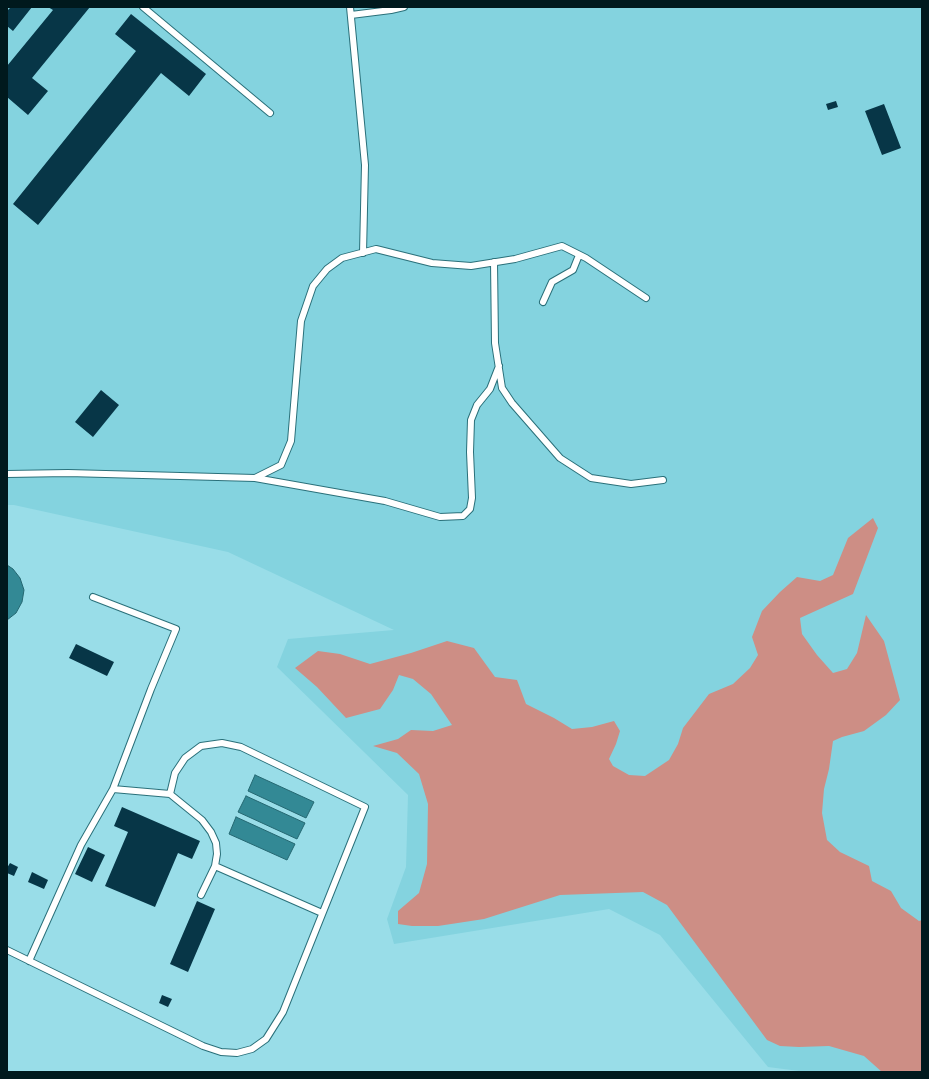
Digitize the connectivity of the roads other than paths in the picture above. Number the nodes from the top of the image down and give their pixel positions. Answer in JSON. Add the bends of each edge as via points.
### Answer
{"nodes":[{"id":1,"x":143,"y":7,"type":"edge"},
{"id":2,"x":350,"y":7,"type":"edge"},
{"id":3,"x":404,"y":7,"type":"edge"},
{"id":4,"x":351,"y":15,"type":"junction"},
{"id":5,"x":270,"y":113,"type":"dead end"},
{"id":6,"x":362,"y":253,"type":"junction"},
{"id":7,"x":580,"y":255,"type":"junction"},
{"id":8,"x":494,"y":262,"type":"junction"},
{"id":9,"x":646,"y":298,"type":"dead end"},
{"id":10,"x":543,"y":302,"type":"dead end"},
{"id":11,"x":499,"y":366,"type":"junction"},
{"id":12,"x":7,"y":474,"type":"edge"},
{"id":13,"x":255,"y":478,"type":"junction"},
{"id":14,"x":663,"y":480,"type":"dead end"},
{"id":15,"x":93,"y":597,"type":"dead end"},
{"id":16,"x":113,"y":788,"type":"junction"},
{"id":17,"x":170,"y":794,"type":"junction"},
{"id":18,"x":215,"y":866,"type":"junction"},
{"id":19,"x":201,"y":895,"type":"dead end"},
{"id":20,"x":322,"y":913,"type":"junction"},
{"id":21,"x":7,"y":950,"type":"edge"},
{"id":22,"x":29,"y":961,"type":"junction"}],
"edges":[{"from":1,"to":5,"type":"lane"},
{"from":2,"to":4,"type":"lane"},
{"from":3,"to":4,"type":"lane"},
{"from":4,"to":6,"type":"lane","via":[[366,165]]},
{"from":6,"to":8,"type":"lane","via":[[376,249],[432,263],[471,266]]},
{"from":6,"to":13,"type":"lane","via":[[342,258],[327,269],[313,286],[301,320],[291,441],[281,465]]},
{"from":7,"to":8,"type":"lane","via":[[562,246]]},
{"from":7,"to":9,"type":"lane"},
{"from":7,"to":10,"type":"lane","via":[[573,270],[552,282]]},
{"from":8,"to":11,"type":"lane","via":[[495,343]]},
{"from":11,"to":13,"type":"lane","via":[[490,389],[471,420],[472,498],[470,509],[463,516],[440,517],[385,501]]},
{"from":11,"to":14,"type":"lane","via":[[502,388],[560,458],[591,478],[631,484]]},
{"from":12,"to":13,"type":"lane"},
{"from":15,"to":16,"type":"lane","via":[[176,629]]},
{"from":16,"to":17,"type":"lane"},
{"from":16,"to":22,"type":"lane","via":[[81,845]]},
{"from":17,"to":18,"type":"lane","via":[[202,820],[211,832],[216,843]]},
{"from":17,"to":20,"type":"lane","via":[[175,773],[185,758],[201,746],[222,743],[241,747],[365,807]]},
{"from":18,"to":19,"type":"lane"},
{"from":18,"to":20,"type":"lane"},
{"from":20,"to":22,"type":"lane","via":[[275,1027],[266,1039],[252,1049],[237,1053],[221,1052],[203,1046]]},
{"from":21,"to":22,"type":"lane"}]}
